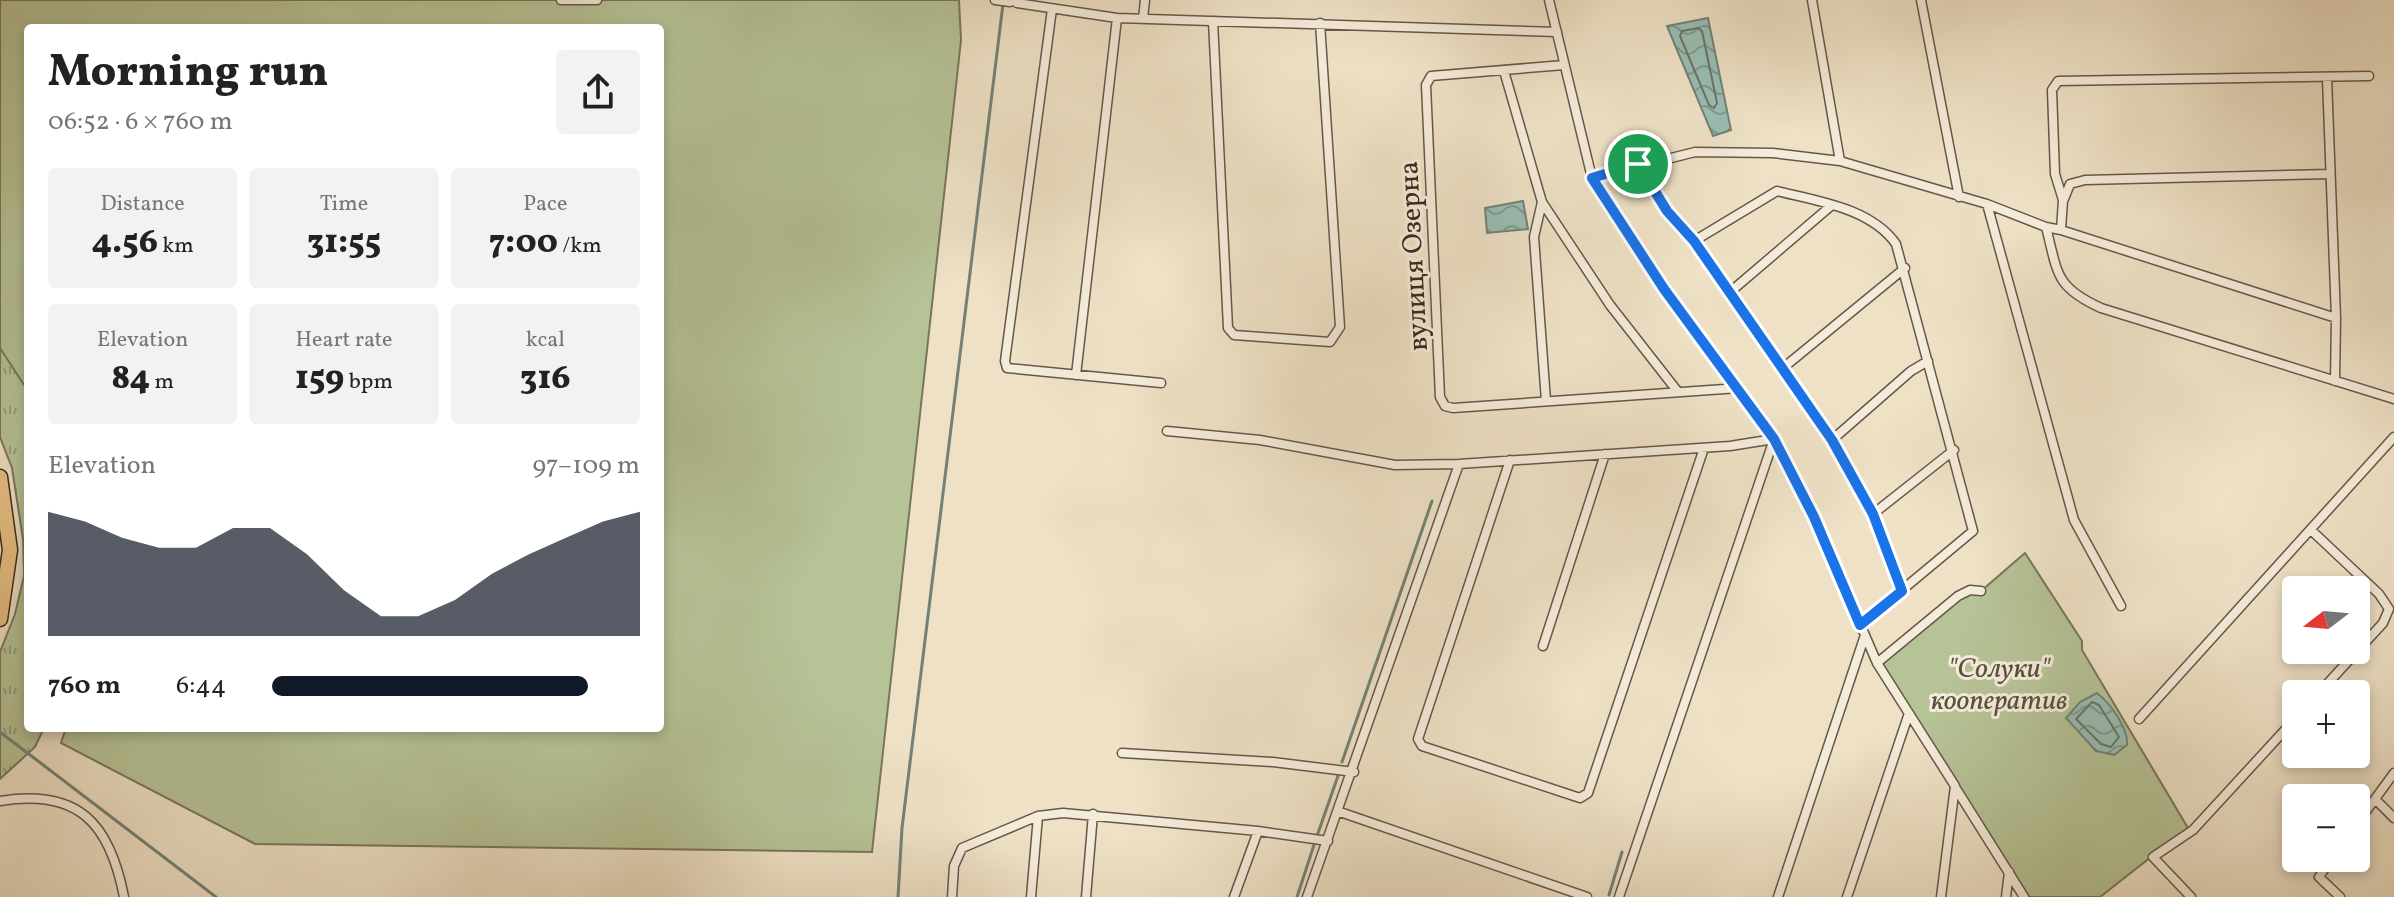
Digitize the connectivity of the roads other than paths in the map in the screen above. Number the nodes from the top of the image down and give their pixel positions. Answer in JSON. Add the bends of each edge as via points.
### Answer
{"nodes":[{"id":1,"x":561,"y":0,"type":"edge"},
{"id":2,"x":597,"y":0,"type":"edge"},
{"id":3,"x":995,"y":0,"type":"edge"},
{"id":4,"x":1145,"y":0,"type":"edge"},
{"id":5,"x":1549,"y":0,"type":"edge"},
{"id":6,"x":1812,"y":0,"type":"edge"},
{"id":7,"x":1921,"y":0,"type":"edge"},
{"id":8,"x":1052,"y":9,"type":"junction"},
{"id":9,"x":1117,"y":18,"type":"junction"},
{"id":10,"x":1143,"y":19,"type":"junction"},
{"id":11,"x":1213,"y":21,"type":"junction"},
{"id":12,"x":1320,"y":23,"type":"junction"},
{"id":13,"x":1557,"y":32,"type":"junction"},
{"id":14,"x":1564,"y":65,"type":"junction"},
{"id":15,"x":1504,"y":71,"type":"junction"},
{"id":16,"x":2369,"y":76,"type":"dead end"},
{"id":17,"x":2327,"y":78,"type":"junction"},
{"id":18,"x":1840,"y":161,"type":"junction"},
{"id":19,"x":1638,"y":164,"type":"junction"},
{"id":20,"x":2330,"y":174,"type":"junction"},
{"id":21,"x":1592,"y":178,"type":"junction"},
{"id":22,"x":1959,"y":197,"type":"junction"},
{"id":23,"x":2063,"y":200,"type":"junction"},
{"id":24,"x":1542,"y":202,"type":"junction"},
{"id":25,"x":1987,"y":204,"type":"junction"},
{"id":26,"x":1832,"y":205,"type":"junction"},
{"id":27,"x":2046,"y":227,"type":"junction"},
{"id":28,"x":2061,"y":230,"type":"junction"},
{"id":29,"x":1694,"y":241,"type":"junction"},
{"id":30,"x":1905,"y":268,"type":"junction"},
{"id":31,"x":1729,"y":293,"type":"junction"},
{"id":32,"x":2336,"y":318,"type":"junction"},
{"id":33,"x":1928,"y":361,"type":"junction"},
{"id":34,"x":1783,"y":368,"type":"junction"},
{"id":35,"x":1076,"y":375,"type":"junction"},
{"id":36,"x":2335,"y":381,"type":"junction"},
{"id":37,"x":1161,"y":383,"type":"dead end"},
{"id":38,"x":1739,"y":388,"type":"junction"},
{"id":39,"x":1678,"y":392,"type":"junction"},
{"id":40,"x":2394,"y":399,"type":"edge"},
{"id":41,"x":1546,"y":401,"type":"junction"},
{"id":42,"x":1167,"y":431,"type":"dead end"},
{"id":43,"x":2394,"y":437,"type":"edge"},
{"id":44,"x":1774,"y":439,"type":"junction"},
{"id":45,"x":1832,"y":440,"type":"junction"},
{"id":46,"x":1704,"y":448,"type":"junction"},
{"id":47,"x":1954,"y":450,"type":"junction"},
{"id":48,"x":1605,"y":454,"type":"junction"},
{"id":49,"x":1510,"y":460,"type":"junction"},
{"id":50,"x":1459,"y":464,"type":"junction"},
{"id":51,"x":0,"y":477,"type":"edge"},
{"id":52,"x":0,"y":509,"type":"edge"},
{"id":53,"x":1873,"y":514,"type":"junction"},
{"id":54,"x":7,"y":529,"type":"junction"},
{"id":55,"x":2311,"y":530,"type":"junction"},
{"id":56,"x":1902,"y":591,"type":"junction"},
{"id":57,"x":1981,"y":591,"type":"dead end"},
{"id":58,"x":2121,"y":606,"type":"dead end"},
{"id":59,"x":0,"y":619,"type":"edge"},
{"id":60,"x":1860,"y":625,"type":"junction"},
{"id":61,"x":1864,"y":638,"type":"junction"},
{"id":62,"x":1543,"y":646,"type":"dead end"},
{"id":63,"x":1877,"y":663,"type":"junction"},
{"id":64,"x":2331,"y":680,"type":"edge"},
{"id":65,"x":1908,"y":716,"type":"junction"},
{"id":66,"x":2139,"y":719,"type":"dead end"},
{"id":67,"x":2282,"y":733,"type":"edge"},
{"id":68,"x":1122,"y":753,"type":"dead end"},
{"id":69,"x":1354,"y":772,"type":"junction"},
{"id":70,"x":2394,"y":773,"type":"edge"},
{"id":71,"x":1955,"y":786,"type":"junction"},
{"id":72,"x":2375,"y":799,"type":"junction"},
{"id":73,"x":0,"y":801,"type":"edge"},
{"id":74,"x":2370,"y":806,"type":"edge"},
{"id":75,"x":1340,"y":812,"type":"junction"},
{"id":76,"x":1093,"y":814,"type":"junction"},
{"id":77,"x":1038,"y":816,"type":"junction"},
{"id":78,"x":2394,"y":818,"type":"edge"},
{"id":79,"x":1258,"y":831,"type":"junction"},
{"id":80,"x":1328,"y":841,"type":"junction"},
{"id":81,"x":2009,"y":872,"type":"junction"},
{"id":82,"x":2322,"y":872,"type":"edge"},
{"id":83,"x":124,"y":897,"type":"edge"},
{"id":84,"x":952,"y":897,"type":"edge"},
{"id":85,"x":1031,"y":897,"type":"edge"},
{"id":86,"x":1086,"y":897,"type":"edge"},
{"id":87,"x":1234,"y":897,"type":"edge"},
{"id":88,"x":1307,"y":897,"type":"edge"},
{"id":89,"x":1587,"y":897,"type":"edge"},
{"id":90,"x":1619,"y":897,"type":"edge"},
{"id":91,"x":1778,"y":897,"type":"edge"},
{"id":92,"x":1847,"y":897,"type":"edge"},
{"id":93,"x":1941,"y":897,"type":"edge"},
{"id":94,"x":2006,"y":897,"type":"edge"},
{"id":95,"x":2024,"y":897,"type":"edge"},
{"id":96,"x":2191,"y":897,"type":"edge"},
{"id":97,"x":2340,"y":897,"type":"edge"}],
"edges":[{"from":1,"to":2,"type":"street"},
{"from":3,"to":8,"type":"street"},
{"from":4,"to":10,"type":"street"},
{"from":5,"to":13,"type":"street"},
{"from":6,"to":18,"type":"street"},
{"from":7,"to":22,"type":"street"},
{"from":8,"to":9,"type":"street"},
{"from":8,"to":35,"type":"street","via":[[1005,361],[1007,368]]},
{"from":9,"to":10,"type":"street"},
{"from":9,"to":35,"type":"street"},
{"from":10,"to":11,"type":"street"},
{"from":11,"to":12,"type":"street"},
{"from":11,"to":12,"type":"street","via":[[1228,328],[1234,335],[1330,342],[1340,327]]},
{"from":12,"to":13,"type":"street"},
{"from":13,"to":14,"type":"street"},
{"from":14,"to":15,"type":"street","name":"вулиця Озерна"},
{"from":14,"to":21,"type":"street"},
{"from":15,"to":24,"type":"street"},
{"from":15,"to":41,"type":"street","name":"вулиця Озерна","via":[[1431,76],[1426,85],[1440,397],[1453,408]]},
{"from":16,"to":17,"type":"street"},
{"from":17,"to":20,"type":"street"},
{"from":17,"to":23,"type":"street","via":[[2058,81],[2052,90],[2055,174]]},
{"from":18,"to":19,"type":"street","via":[[1695,152]]},
{"from":18,"to":22,"type":"street"},
{"from":19,"to":21,"type":"street"},
{"from":19,"to":29,"type":"street","via":[[1667,211]]},
{"from":20,"to":23,"type":"street","via":[[2085,180],[2070,184]]},
{"from":20,"to":32,"type":"street"},
{"from":21,"to":38,"type":"street","via":[[1664,289]]},
{"from":22,"to":25,"type":"street"},
{"from":23,"to":28,"type":"street"},
{"from":24,"to":39,"type":"street","via":[[1601,293]]},
{"from":24,"to":41,"type":"street","via":[[1534,237]]},
{"from":25,"to":27,"type":"street"},
{"from":25,"to":58,"type":"street","via":[[2074,520]]},
{"from":26,"to":29,"type":"street","via":[[1777,191]]},
{"from":26,"to":30,"type":"street","via":[[1884,226]]},
{"from":26,"to":31,"type":"street"},
{"from":27,"to":28,"type":"street"},
{"from":27,"to":36,"type":"street","via":[[2059,279],[2076,297]]},
{"from":28,"to":32,"type":"street"},
{"from":29,"to":31,"type":"street"},
{"from":30,"to":33,"type":"street"},
{"from":30,"to":34,"type":"street"},
{"from":31,"to":34,"type":"street"},
{"from":32,"to":36,"type":"street"},
{"from":33,"to":45,"type":"street"},
{"from":33,"to":47,"type":"street"},
{"from":34,"to":45,"type":"street"},
{"from":35,"to":37,"type":"street"},
{"from":36,"to":40,"type":"street"},
{"from":38,"to":39,"type":"street","name":"вулиця Озерна"},
{"from":38,"to":44,"type":"street"},
{"from":39,"to":41,"type":"street","name":"вулиця Озерна"},
{"from":42,"to":50,"type":"street","via":[[1260,440],[1395,465]]},
{"from":43,"to":55,"type":"street"},
{"from":44,"to":46,"type":"street"},
{"from":44,"to":60,"type":"street"},
{"from":44,"to":90,"type":"street"},
{"from":45,"to":53,"type":"street"},
{"from":46,"to":48,"type":"street"},
{"from":46,"to":49,"type":"street","via":[[1588,793],[1580,798],[1422,746],[1418,739]]},
{"from":47,"to":53,"type":"street"},
{"from":47,"to":56,"type":"street","via":[[1973,531]]},
{"from":48,"to":49,"type":"street"},
{"from":48,"to":62,"type":"street"},
{"from":49,"to":50,"type":"street"},
{"from":50,"to":69,"type":"street"},
{"from":51,"to":54,"type":"highway"},
{"from":52,"to":54,"type":"highway"},
{"from":53,"to":56,"type":"street"},
{"from":54,"to":59,"type":"highway","via":[[8,580]]},
{"from":55,"to":64,"type":"street","via":[[2389,609],[2383,623]]},
{"from":55,"to":66,"type":"street"},
{"from":56,"to":60,"type":"street"},
{"from":57,"to":63,"type":"street","via":[[1958,596]]},
{"from":60,"to":61,"type":"street"},
{"from":61,"to":63,"type":"street"},
{"from":61,"to":91,"type":"street"},
{"from":63,"to":65,"type":"street"},
{"from":65,"to":71,"type":"street"},
{"from":65,"to":92,"type":"street"},
{"from":67,"to":96,"type":"street","via":[[2193,830],[2153,857]]},
{"from":68,"to":69,"type":"street"},
{"from":69,"to":75,"type":"street"},
{"from":70,"to":72,"type":"street"},
{"from":71,"to":81,"type":"street"},
{"from":71,"to":93,"type":"street"},
{"from":72,"to":74,"type":"street"},
{"from":72,"to":78,"type":"street"},
{"from":73,"to":83,"type":"street","via":[[42,798],[86,816],[116,858]]},
{"from":75,"to":80,"type":"street"},
{"from":75,"to":89,"type":"street"},
{"from":76,"to":77,"type":"street"},
{"from":76,"to":79,"type":"street"},
{"from":76,"to":86,"type":"street"},
{"from":77,"to":84,"type":"street","via":[[962,848],[954,866]]},
{"from":77,"to":85,"type":"street"},
{"from":79,"to":80,"type":"street"},
{"from":79,"to":87,"type":"street"},
{"from":80,"to":88,"type":"street"},
{"from":81,"to":94,"type":"street"},
{"from":81,"to":95,"type":"street"},
{"from":82,"to":97,"type":"street","via":[[2319,877]]}]}
